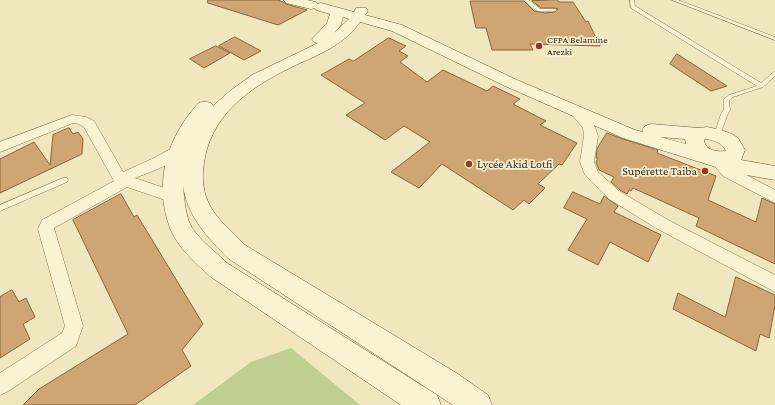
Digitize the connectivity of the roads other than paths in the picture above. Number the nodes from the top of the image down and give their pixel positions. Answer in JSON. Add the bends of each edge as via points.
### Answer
{"nodes":[{"id":1,"x":292,"y":0,"type":"edge"},
{"id":2,"x":527,"y":0,"type":"edge"},
{"id":3,"x":632,"y":0,"type":"edge"},
{"id":4,"x":674,"y":0,"type":"edge"},
{"id":5,"x":335,"y":6,"type":"edge"},
{"id":6,"x":555,"y":10,"type":"dead end"},
{"id":7,"x":397,"y":28,"type":"junction"},
{"id":8,"x":775,"y":39,"type":"edge"},
{"id":9,"x":333,"y":41,"type":"junction"},
{"id":10,"x":775,"y":73,"type":"edge"},
{"id":11,"x":761,"y":86,"type":"junction"},
{"id":12,"x":575,"y":111,"type":"junction"},
{"id":13,"x":698,"y":134,"type":"junction"},
{"id":14,"x":723,"y":138,"type":"junction"},
{"id":15,"x":0,"y":147,"type":"edge"},
{"id":16,"x":179,"y":150,"type":"junction"},
{"id":17,"x":715,"y":158,"type":"junction"},
{"id":18,"x":775,"y":165,"type":"edge"},
{"id":19,"x":775,"y":173,"type":"edge"},
{"id":20,"x":65,"y":180,"type":"dead end"},
{"id":21,"x":123,"y":180,"type":"junction"},
{"id":22,"x":174,"y":197,"type":"junction"},
{"id":23,"x":775,"y":197,"type":"edge"},
{"id":24,"x":0,"y":208,"type":"edge"},
{"id":25,"x":775,"y":284,"type":"edge"},
{"id":26,"x":0,"y":385,"type":"edge"},
{"id":27,"x":427,"y":405,"type":"edge"},
{"id":28,"x":478,"y":405,"type":"edge"}],
"edges":[{"from":1,"to":5,"type":"main road"},
{"from":2,"to":6,"type":"lane","via":[[537,10]]},
{"from":3,"to":11,"type":"lane","via":[[633,7]]},
{"from":4,"to":8,"type":"lane"},
{"from":5,"to":7,"type":"main road"},
{"from":5,"to":9,"type":"main road"},
{"from":5,"to":16,"type":"main road","via":[[334,25],[322,37],[256,69],[211,100],[185,134]]},
{"from":7,"to":9,"type":"main road","via":[[373,29]]},
{"from":7,"to":12,"type":"main road"},
{"from":9,"to":28,"type":"main road","via":[[263,75],[211,119],[194,157],[193,181],[198,205],[213,228],[237,252]]},
{"from":10,"to":11,"type":"lane"},
{"from":11,"to":14,"type":"lane","via":[[726,100]]},
{"from":12,"to":13,"type":"main road","via":[[635,128]]},
{"from":12,"to":17,"type":"main road","via":[[628,134]]},
{"from":12,"to":25,"type":"street","via":[[589,127],[591,136],[587,162],[592,175],[614,195],[662,224]]},
{"from":13,"to":14,"type":"main road"},
{"from":13,"to":17,"type":"main road","via":[[694,137],[695,146],[706,155]]},
{"from":14,"to":17,"type":"main road","via":[[736,150],[736,154],[728,159]]},
{"from":14,"to":18,"type":"main road","via":[[743,151]]},
{"from":15,"to":21,"type":"street","via":[[72,119],[82,120],[89,124]]},
{"from":16,"to":21,"type":"street"},
{"from":16,"to":22,"type":"main road","via":[[172,183]]},
{"from":17,"to":19,"type":"main road","via":[[735,166]]},
{"from":17,"to":23,"type":"street","via":[[728,172]]},
{"from":20,"to":24,"type":"lane"},
{"from":21,"to":22,"type":"street"},
{"from":21,"to":26,"type":"street","via":[[48,224],[46,229],[74,326],[69,339]]},
{"from":22,"to":27,"type":"main road","via":[[180,226],[199,251],[219,270]]}]}
